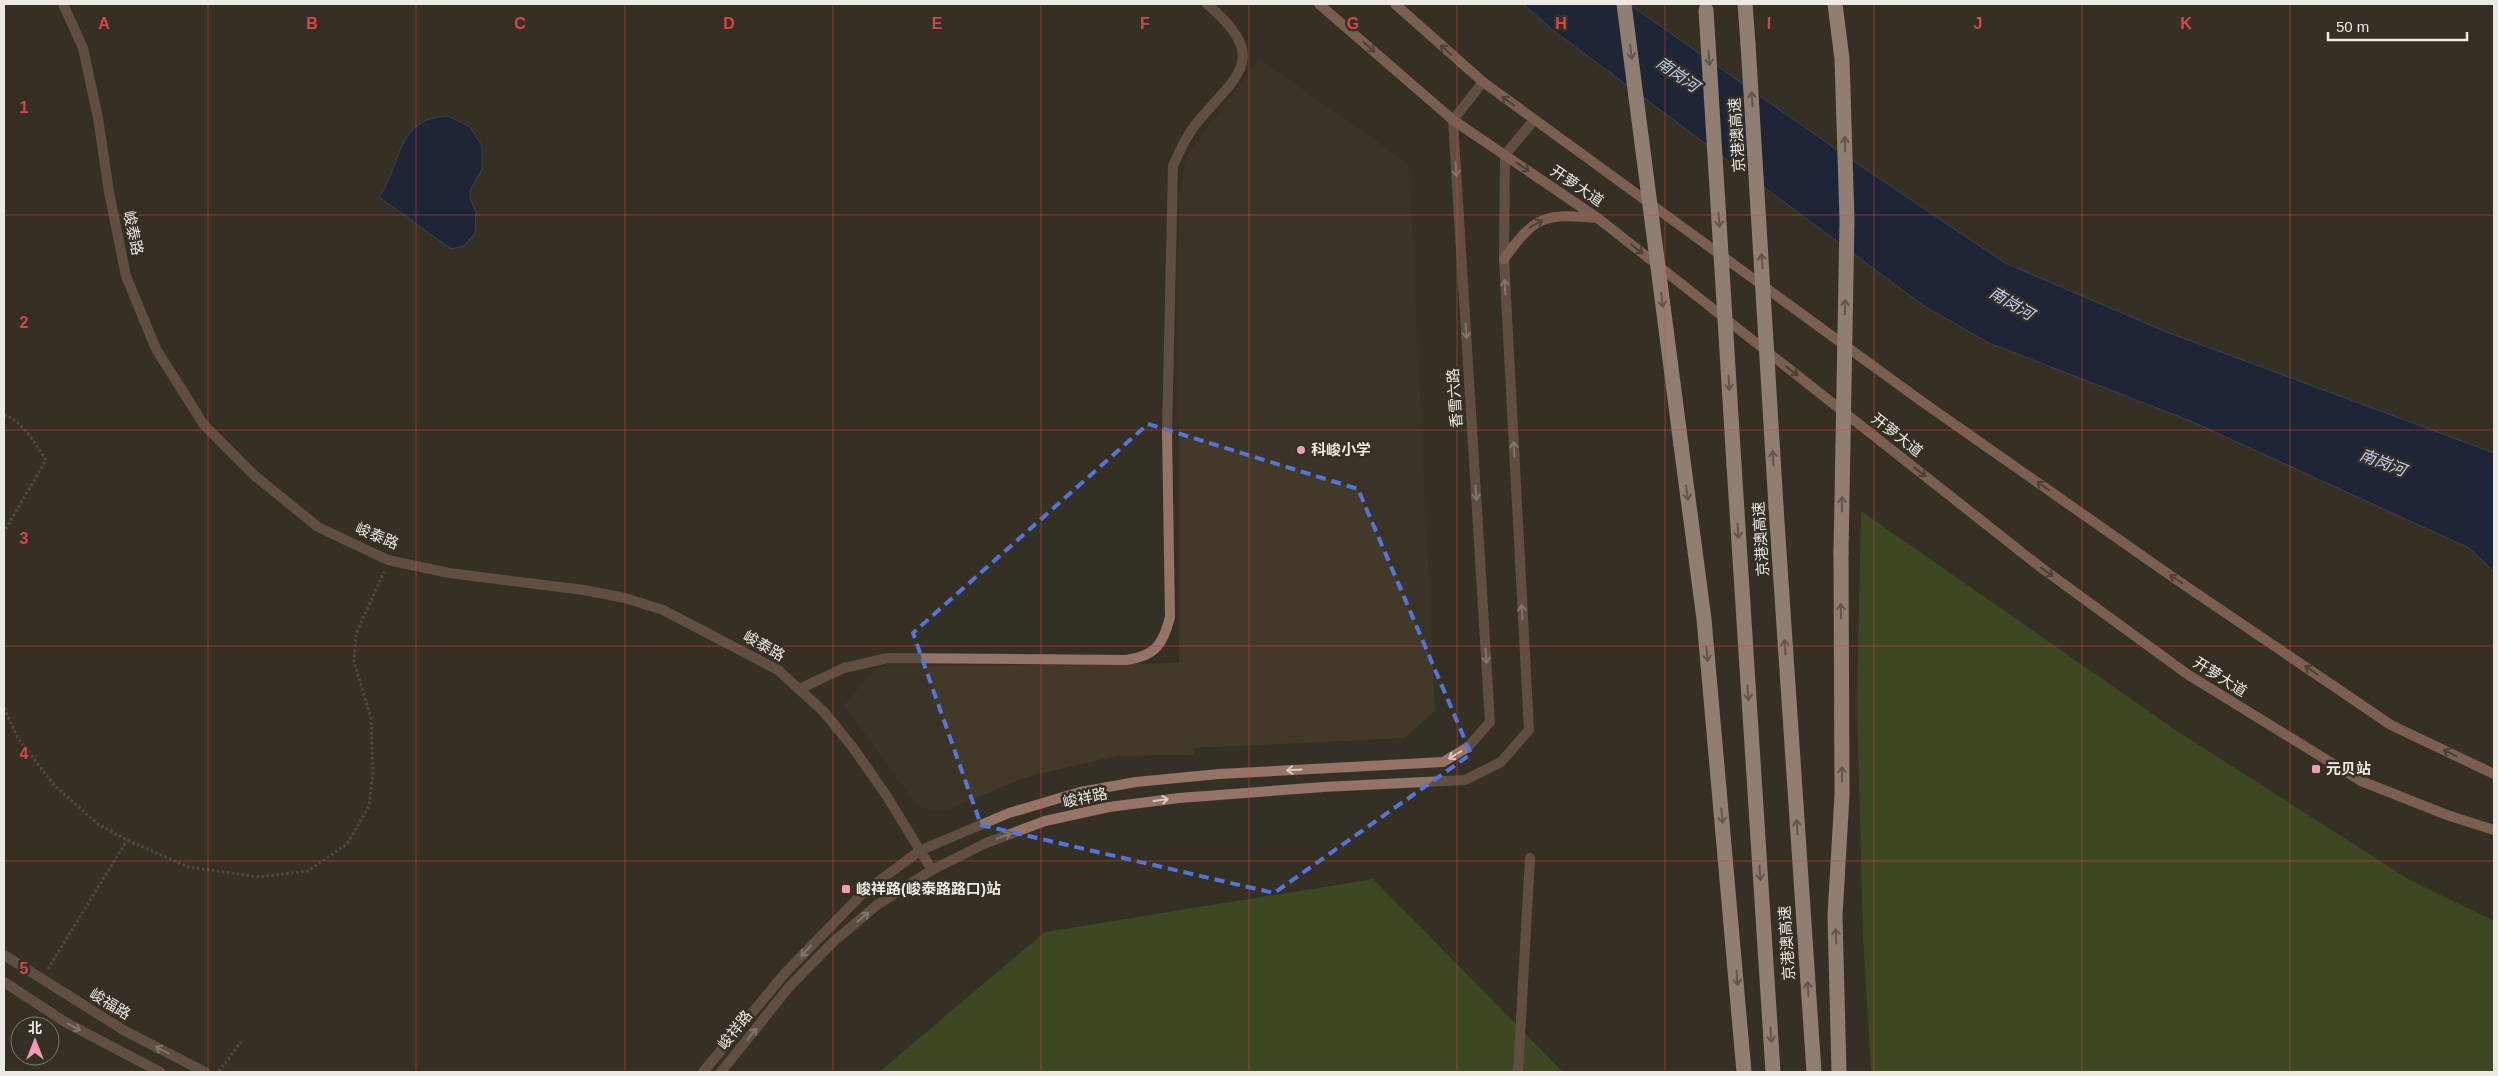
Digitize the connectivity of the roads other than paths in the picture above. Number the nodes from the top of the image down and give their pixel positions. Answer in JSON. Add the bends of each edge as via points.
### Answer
{"nodes":[{"id":1,"x":63,"y":4,"type":"edge"},
{"id":2,"x":1207,"y":4,"type":"edge"},
{"id":3,"x":1319,"y":4,"type":"edge"},
{"id":4,"x":1395,"y":4,"type":"edge"},
{"id":5,"x":1624,"y":4,"type":"edge"},
{"id":6,"x":1745,"y":4,"type":"edge"},
{"id":7,"x":1835,"y":4,"type":"edge"},
{"id":8,"x":1705,"y":7,"type":"edge"},
{"id":9,"x":1482,"y":82,"type":"junction"},
{"id":10,"x":1453,"y":120,"type":"junction"},
{"id":11,"x":1534,"y":120,"type":"junction"},
{"id":12,"x":1505,"y":155,"type":"junction"},
{"id":13,"x":1599,"y":219,"type":"junction"},
{"id":14,"x":1504,"y":259,"type":"junction"},
{"id":15,"x":799,"y":689,"type":"junction"},
{"id":16,"x":1490,"y":722,"type":"joint"},
{"id":17,"x":2494,"y":774,"type":"edge"},
{"id":18,"x":2494,"y":830,"type":"edge"},
{"id":19,"x":921,"y":850,"type":"junction"},
{"id":20,"x":1530,"y":858,"type":"dead end"},
{"id":21,"x":932,"y":870,"type":"junction"},
{"id":22,"x":4,"y":955,"type":"edge"},
{"id":23,"x":4,"y":982,"type":"edge"},
{"id":24,"x":160,"y":1072,"type":"edge"},
{"id":25,"x":205,"y":1072,"type":"edge"},
{"id":26,"x":704,"y":1072,"type":"edge"},
{"id":27,"x":721,"y":1072,"type":"edge"},
{"id":28,"x":1518,"y":1072,"type":"edge"},
{"id":29,"x":1744,"y":1072,"type":"edge"},
{"id":30,"x":1773,"y":1072,"type":"edge"},
{"id":31,"x":1814,"y":1072,"type":"edge"},
{"id":32,"x":1839,"y":1072,"type":"edge"}],
"edges":[{"from":1,"to":15,"type":"street","name":"峻泰路","via":[[83,48],[126,276],[156,349],[204,426],[255,476],[318,527],[388,560],[449,573],[625,598],[663,610],[722,639],[778,670]]},
{"from":2,"to":15,"type":"street","via":[[1234,32],[1242,53],[1242,70],[1195,126],[1173,166],[1167,432],[1170,617],[1159,646],[1144,657],[1126,660],[888,658],[844,668]]},
{"from":3,"to":10,"type":"main road","name":"开萝大道","one_way":true},
{"from":9,"to":4,"type":"main road","name":"开萝大道","one_way":true},
{"from":5,"to":29,"type":"highway","one_way":true,"bridge":true,"via":[[1705,629]]},
{"from":31,"to":6,"type":"highway","name":"京港澳高速","one_way":true,"bridge":true},
{"from":32,"to":7,"type":"highway","one_way":true,"bridge":true,"via":[[1835,916],[1842,795],[1841,553],[1846,220],[1843,77]]},
{"from":8,"to":30,"type":"highway","name":"京港澳高速","one_way":true,"bridge":true},
{"from":9,"to":10,"type":"street"},
{"from":11,"to":9,"type":"main road","name":"开萝大道","one_way":true},
{"from":10,"to":12,"type":"main road","name":"开萝大道"},
{"from":10,"to":16,"type":"street","name":"香雪六路","one_way":true},
{"from":11,"to":12,"type":"street"},
{"from":17,"to":11,"type":"main road","name":"开萝大道","one_way":true,"via":[[2391,725],[2174,578],[1924,403]]},
{"from":12,"to":13,"type":"main road","name":"开萝大道","one_way":true},
{"from":12,"to":14,"type":"street"},
{"from":14,"to":13,"type":"main road","one_way":true,"via":[[1520,236],[1547,218],[1563,215]]},
{"from":13,"to":18,"type":"main road","name":"开萝大道","one_way":true,"via":[[2040,566],[2187,674],[2361,781]]},
{"from":21,"to":14,"type":"street","name":"峻祥路","one_way":true,"via":[[986,843],[1045,821],[1109,807],[1274,790],[1466,780],[1501,762],[1529,730]]},
{"from":15,"to":19,"type":"street","name":"峻泰路","via":[[824,712],[854,749]]},
{"from":16,"to":19,"type":"street","name":"峻祥路","one_way":true,"via":[[1468,747],[1443,762],[1219,774],[1136,782],[1080,792],[1009,813]]},
{"from":19,"to":21,"type":"street","name":"峻泰路"},
{"from":19,"to":26,"type":"street","name":"峻祥路","one_way":true,"via":[[864,892],[820,935]]},
{"from":20,"to":28,"type":"street"},
{"from":27,"to":21,"type":"street","name":"峻祥路","one_way":true,"via":[[789,987],[832,943],[877,905]]},
{"from":25,"to":22,"type":"street","name":"峻福路","one_way":true,"via":[[126,1031]]},
{"from":23,"to":24,"type":"street","one_way":true,"via":[[65,1022]]}]}
